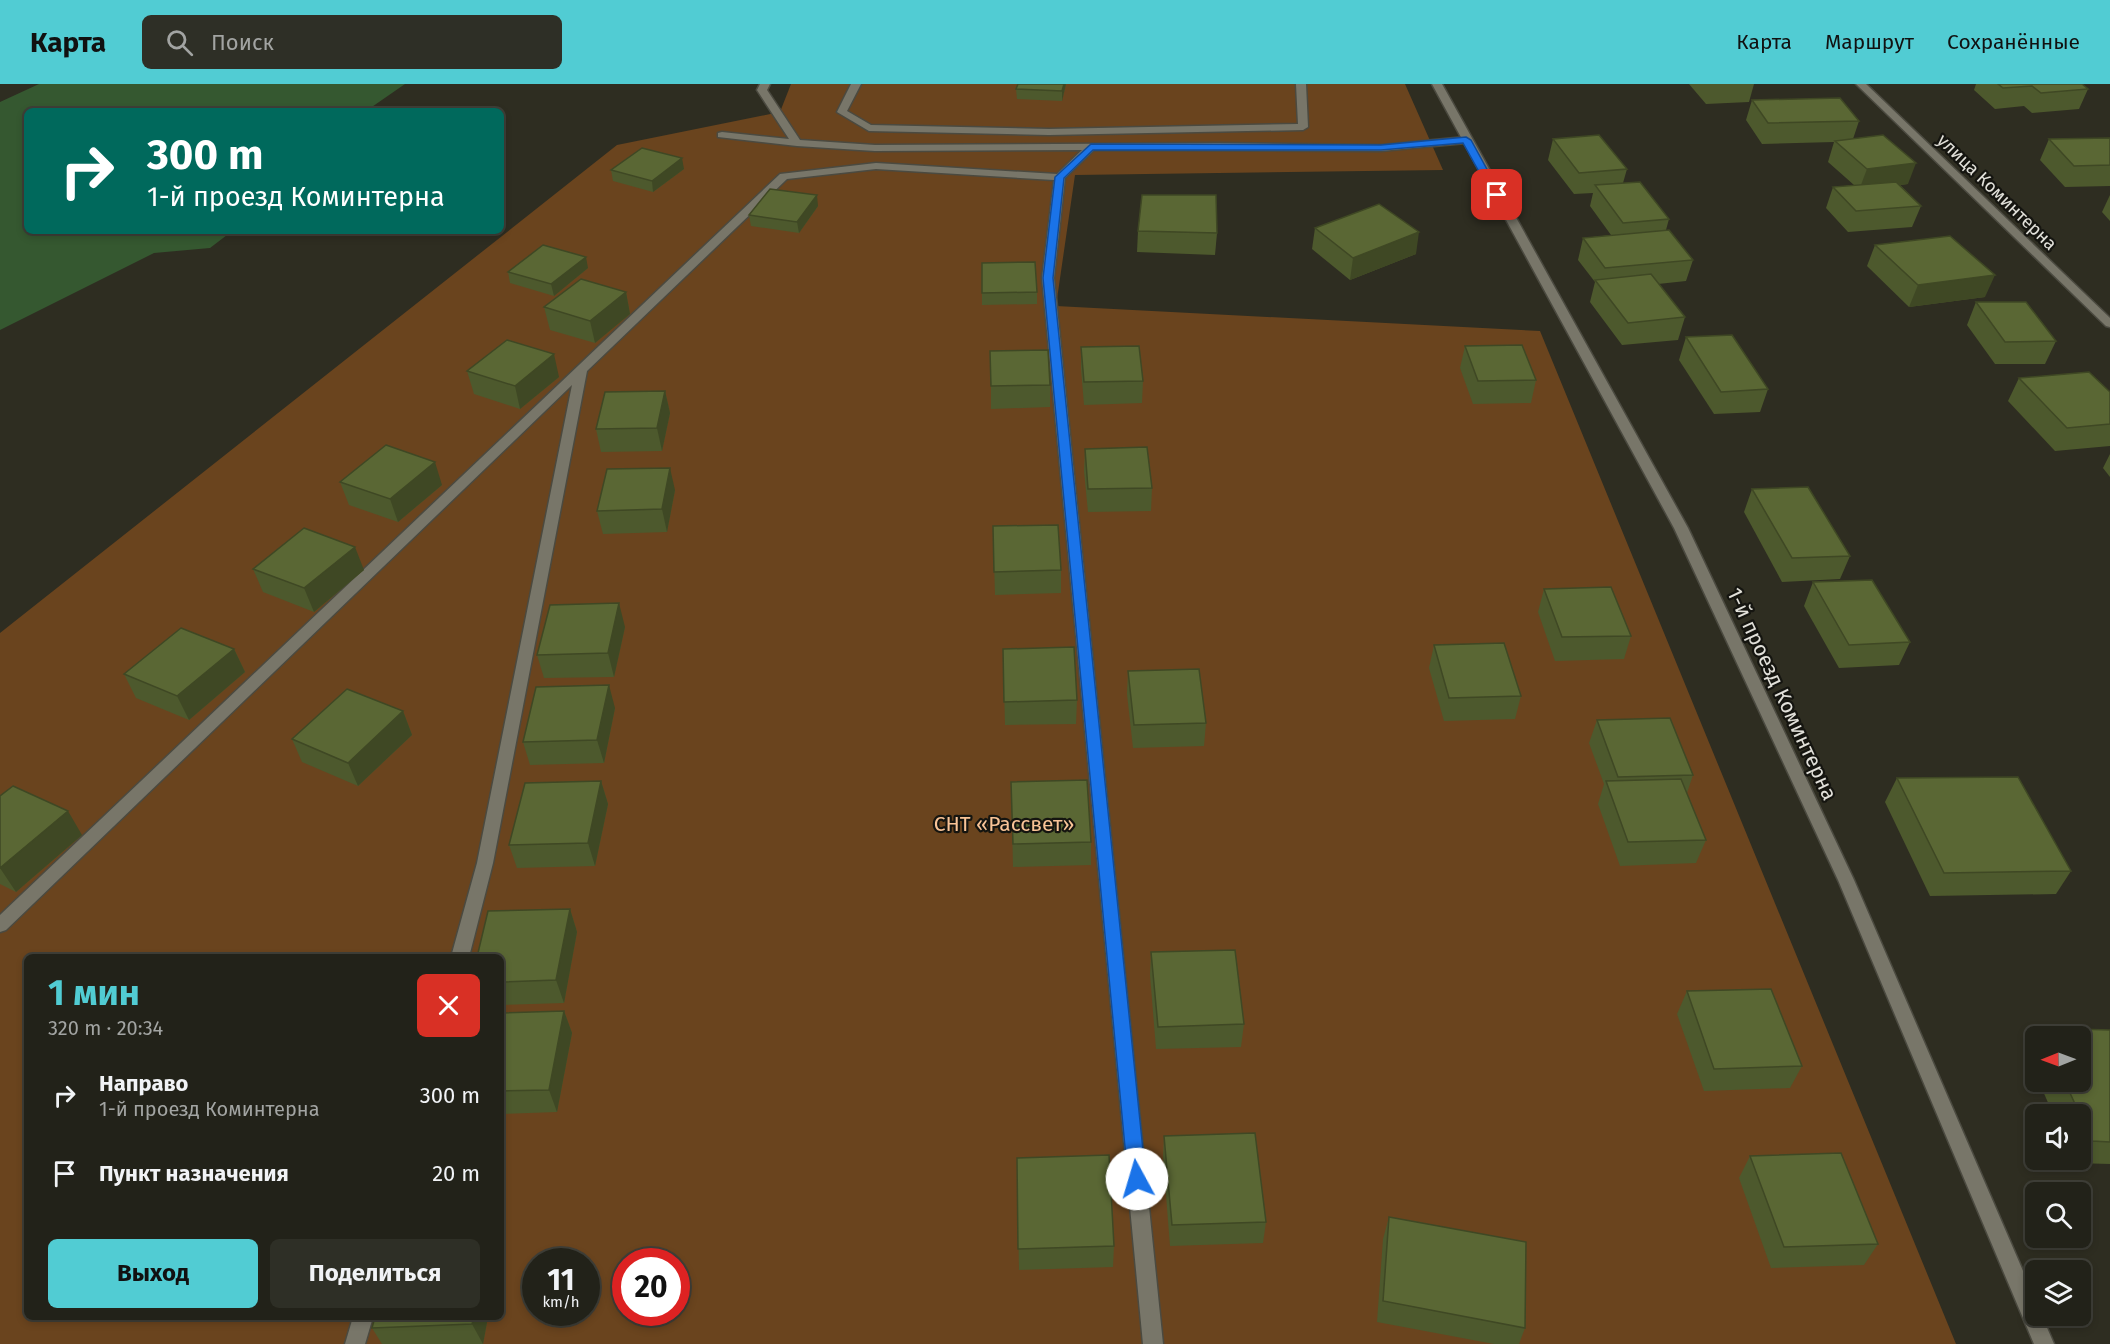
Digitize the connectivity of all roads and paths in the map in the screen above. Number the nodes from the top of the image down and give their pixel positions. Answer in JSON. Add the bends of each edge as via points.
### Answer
{"nodes":[{"id":1,"x":765,"y":84,"type":"edge"},
{"id":2,"x":856,"y":84,"type":"edge"},
{"id":3,"x":1301,"y":84,"type":"edge"},
{"id":4,"x":1437,"y":84,"type":"edge"},
{"id":5,"x":1861,"y":84,"type":"edge"},
{"id":6,"x":722,"y":135,"type":"dead end"},
{"id":7,"x":1466,"y":140,"type":"junction"},
{"id":8,"x":798,"y":143,"type":"junction"},
{"id":9,"x":1091,"y":147,"type":"junction"},
{"id":10,"x":1060,"y":177,"type":"junction"},
{"id":11,"x":2110,"y":324,"type":"edge"},
{"id":12,"x":582,"y":367,"type":"junction"},
{"id":13,"x":0,"y":925,"type":"edge"},
{"id":14,"x":461,"y":954,"type":"edge"},
{"id":15,"x":362,"y":1320,"type":"edge"},
{"id":16,"x":355,"y":1344,"type":"edge"},
{"id":17,"x":1153,"y":1344,"type":"edge"},
{"id":18,"x":2044,"y":1344,"type":"edge"}],
"edges":[{"from":1,"to":8,"type":"street","via":[[762,90]]},
{"from":2,"to":3,"type":"street","via":[[842,112],[869,128],[1049,132],[1304,127]]},
{"from":4,"to":7,"type":"street","name":"1-й проезд Коминтерна"},
{"from":5,"to":11,"type":"street","name":"улица Коминтерна"},
{"from":6,"to":8,"type":"street"},
{"from":7,"to":9,"type":"street","via":[[1381,148]]},
{"from":7,"to":18,"type":"street","name":"1-й проезд Коминтерна","via":[[1681,528],[1846,880]]},
{"from":8,"to":9,"type":"street","via":[[875,148]]},
{"from":9,"to":10,"type":"street"},
{"from":10,"to":12,"type":"street","via":[[876,166],[784,176]]},
{"from":10,"to":17,"type":"street","via":[[1048,278]]},
{"from":12,"to":13,"type":"street"},
{"from":12,"to":14,"type":"street","via":[[485,863]]},
{"from":15,"to":16,"type":"street"}]}
